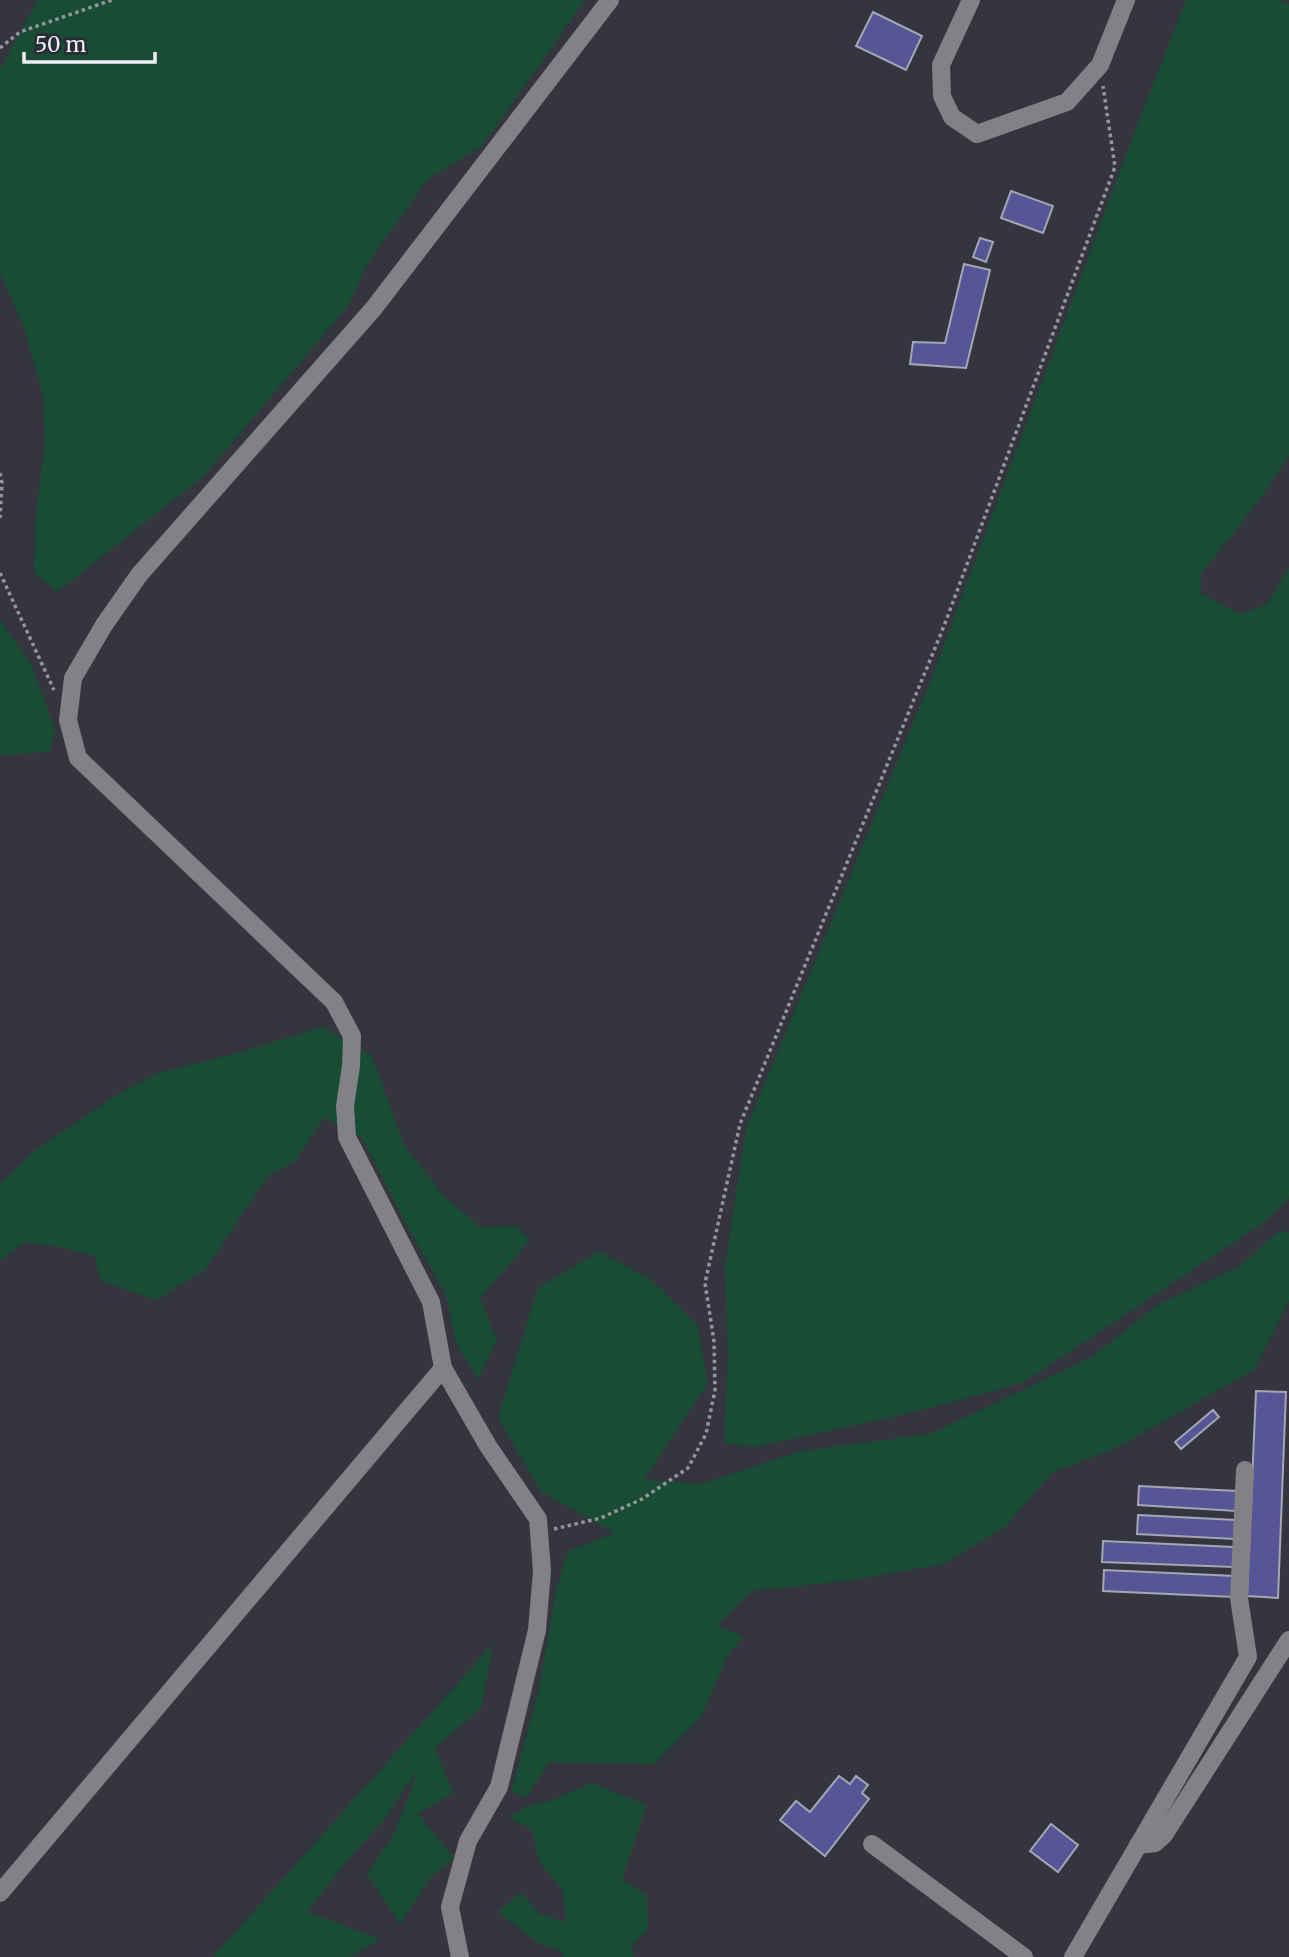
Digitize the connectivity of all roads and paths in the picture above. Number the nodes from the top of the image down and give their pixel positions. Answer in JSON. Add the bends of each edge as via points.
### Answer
{"nodes":[{"id":1,"x":112,"y":0,"type":"edge"},
{"id":2,"x":610,"y":0,"type":"edge"},
{"id":3,"x":971,"y":0,"type":"edge"},
{"id":4,"x":1125,"y":0,"type":"edge"},
{"id":5,"x":0,"y":48,"type":"edge"},
{"id":6,"x":1100,"y":65,"type":"junction"},
{"id":7,"x":0,"y":473,"type":"edge"},
{"id":8,"x":0,"y":518,"type":"edge"},
{"id":9,"x":0,"y":573,"type":"edge"},
{"id":10,"x":68,"y":720,"type":"junction"},
{"id":11,"x":443,"y":1368,"type":"junction"},
{"id":12,"x":1245,"y":1470,"type":"dead end"},
{"id":13,"x":538,"y":1532,"type":"junction"},
{"id":14,"x":1289,"y":1640,"type":"edge"},
{"id":15,"x":872,"y":1844,"type":"dead end"},
{"id":16,"x":1139,"y":1845,"type":"junction"},
{"id":17,"x":0,"y":1893,"type":"edge"},
{"id":18,"x":460,"y":1957,"type":"edge"},
{"id":19,"x":1024,"y":1957,"type":"edge"},
{"id":20,"x":1073,"y":1957,"type":"edge"}],
"edges":[{"from":1,"to":5,"type":"path","via":[[20,32]]},
{"from":2,"to":10,"type":"street","via":[[374,308],[139,575],[73,678]]},
{"from":3,"to":6,"type":"street","via":[[941,65],[942,96],[952,117],[977,134],[1067,102]]},
{"from":4,"to":6,"type":"street"},
{"from":6,"to":13,"type":"path","via":[[1115,167],[944,626],[740,1124],[705,1283],[714,1341],[715,1390],[706,1434],[688,1468],[642,1499],[601,1518]]},
{"from":7,"to":8,"type":"path"},
{"from":9,"to":10,"type":"path"},
{"from":10,"to":11,"type":"street","via":[[78,758],[334,1002],[352,1036],[345,1106],[347,1137],[431,1302]]},
{"from":11,"to":13,"type":"street","via":[[537,1519]]},
{"from":11,"to":17,"type":"street"},
{"from":12,"to":16,"type":"street","via":[[1238,1598],[1248,1657]]},
{"from":13,"to":18,"type":"street","via":[[542,1571],[537,1630],[499,1787],[468,1841],[450,1907]]},
{"from":14,"to":16,"type":"street","via":[[1164,1835],[1155,1843]]},
{"from":15,"to":19,"type":"street"},
{"from":16,"to":20,"type":"street"}]}
